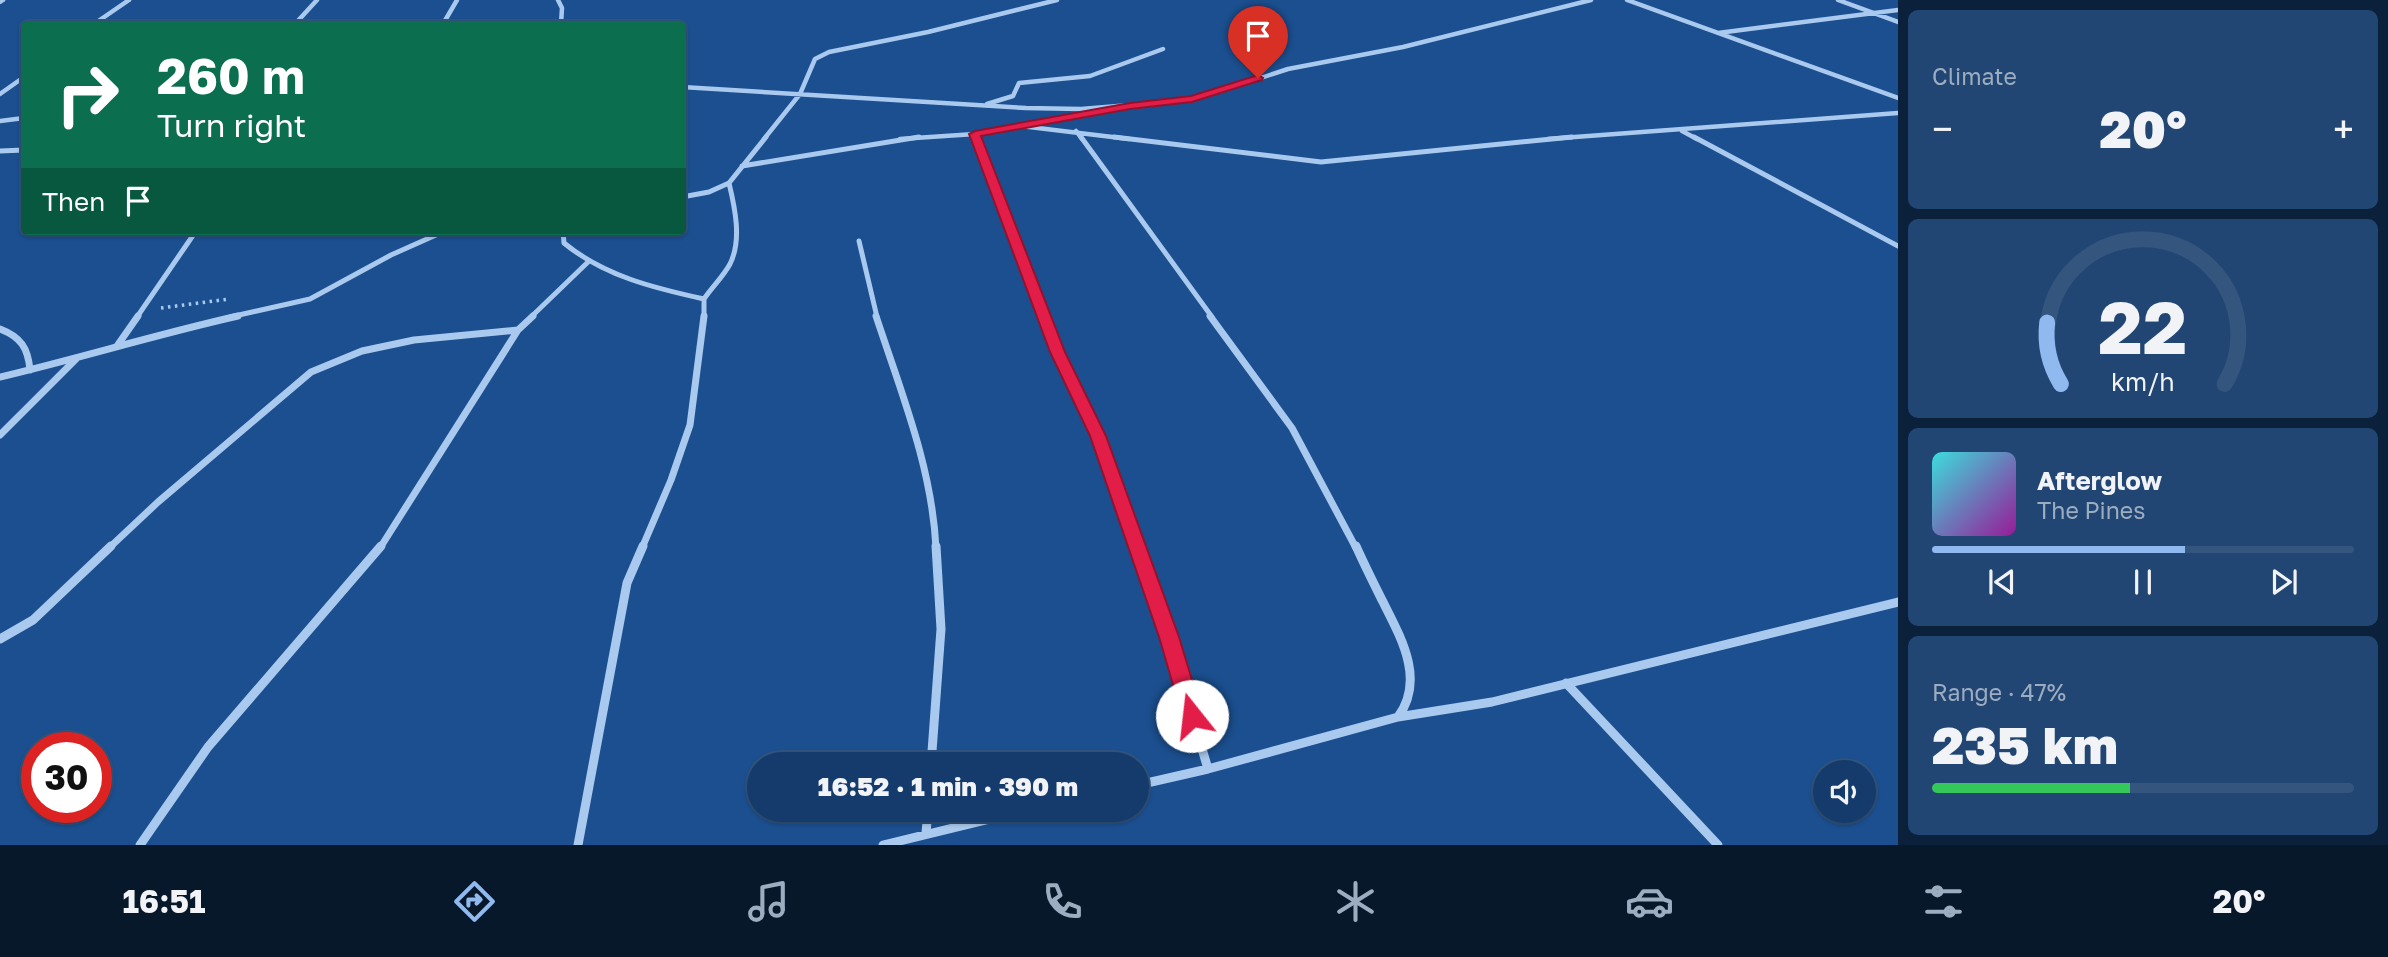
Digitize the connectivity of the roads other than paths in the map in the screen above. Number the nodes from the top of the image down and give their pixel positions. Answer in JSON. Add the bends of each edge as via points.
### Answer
{"nodes":[{"id":1,"x":129,"y":0,"type":"edge"},
{"id":2,"x":317,"y":0,"type":"edge"},
{"id":3,"x":457,"y":0,"type":"edge"},
{"id":4,"x":558,"y":0,"type":"edge"},
{"id":5,"x":1055,"y":0,"type":"edge"},
{"id":6,"x":1591,"y":0,"type":"edge"},
{"id":7,"x":1627,"y":0,"type":"edge"},
{"id":8,"x":1838,"y":0,"type":"edge"},
{"id":9,"x":1898,"y":10,"type":"edge"},
{"id":10,"x":1875,"y":14,"type":"junction"},
{"id":11,"x":98,"y":21,"type":"edge"},
{"id":12,"x":298,"y":21,"type":"edge"},
{"id":13,"x":445,"y":21,"type":"edge"},
{"id":14,"x":561,"y":21,"type":"edge"},
{"id":15,"x":1898,"y":22,"type":"edge"},
{"id":16,"x":1718,"y":33,"type":"junction"},
{"id":17,"x":1163,"y":48,"type":"dead end"},
{"id":18,"x":21,"y":79,"type":"edge"},
{"id":19,"x":686,"y":87,"type":"edge"},
{"id":20,"x":0,"y":94,"type":"edge"},
{"id":21,"x":800,"y":94,"type":"junction"},
{"id":22,"x":1898,"y":99,"type":"edge"},
{"id":23,"x":979,"y":106,"type":"junction"},
{"id":24,"x":1130,"y":106,"type":"junction"},
{"id":25,"x":1898,"y":113,"type":"edge"},
{"id":26,"x":21,"y":118,"type":"edge"},
{"id":27,"x":0,"y":121,"type":"edge"},
{"id":28,"x":1021,"y":126,"type":"junction"},
{"id":29,"x":1681,"y":130,"type":"junction"},
{"id":30,"x":1076,"y":131,"type":"junction"},
{"id":31,"x":975,"y":134,"type":"junction"},
{"id":32,"x":21,"y":150,"type":"edge"},
{"id":33,"x":0,"y":151,"type":"edge"},
{"id":34,"x":742,"y":166,"type":"junction"},
{"id":35,"x":729,"y":183,"type":"junction"},
{"id":36,"x":686,"y":197,"type":"edge"},
{"id":37,"x":193,"y":235,"type":"edge"},
{"id":38,"x":436,"y":235,"type":"edge"},
{"id":39,"x":563,"y":235,"type":"edge"},
{"id":40,"x":859,"y":240,"type":"dead end"},
{"id":41,"x":1898,"y":246,"type":"edge"},
{"id":42,"x":588,"y":262,"type":"junction"},
{"id":43,"x":704,"y":299,"type":"junction"},
{"id":44,"x":0,"y":329,"type":"edge"},
{"id":45,"x":518,"y":330,"type":"junction"},
{"id":46,"x":117,"y":347,"type":"junction"},
{"id":47,"x":76,"y":359,"type":"junction"},
{"id":48,"x":30,"y":370,"type":"junction"},
{"id":49,"x":0,"y":377,"type":"edge"},
{"id":50,"x":0,"y":435,"type":"edge"},
{"id":51,"x":1898,"y":602,"type":"edge"},
{"id":52,"x":0,"y":639,"type":"edge"},
{"id":53,"x":1566,"y":683,"type":"junction"},
{"id":54,"x":1398,"y":717,"type":"junction"},
{"id":55,"x":932,"y":752,"type":"edge"},
{"id":56,"x":1208,"y":769,"type":"junction"},
{"id":57,"x":1149,"y":782,"type":"edge"},
{"id":58,"x":927,"y":822,"type":"edge"},
{"id":59,"x":974,"y":822,"type":"edge"},
{"id":60,"x":926,"y":833,"type":"junction"},
{"id":61,"x":140,"y":845,"type":"edge"},
{"id":62,"x":578,"y":845,"type":"edge"},
{"id":63,"x":883,"y":845,"type":"edge"},
{"id":64,"x":1718,"y":845,"type":"edge"}],
"edges":[{"from":1,"to":11,"type":"street"},
{"from":2,"to":12,"type":"street"},
{"from":3,"to":13,"type":"street"},
{"from":4,"to":14,"type":"street"},
{"from":5,"to":21,"type":"street","via":[[829,52],[815,59]]},
{"from":6,"to":24,"type":"street","via":[[1403,47],[1288,69],[1192,99]]},
{"from":7,"to":16,"type":"street"},
{"from":8,"to":10,"type":"street"},
{"from":9,"to":10,"type":"street"},
{"from":10,"to":15,"type":"street"},
{"from":10,"to":16,"type":"street"},
{"from":16,"to":22,"type":"street"},
{"from":17,"to":23,"type":"street","via":[[1090,76],[1019,83],[1013,96]]},
{"from":18,"to":20,"type":"street"},
{"from":19,"to":21,"type":"street"},
{"from":21,"to":23,"type":"street"},
{"from":21,"to":34,"type":"street"},
{"from":23,"to":24,"type":"street"},
{"from":24,"to":28,"type":"street"},
{"from":25,"to":29,"type":"street"},
{"from":26,"to":27,"type":"street"},
{"from":28,"to":30,"type":"street"},
{"from":28,"to":31,"type":"street"},
{"from":29,"to":30,"type":"street","via":[[1321,162]]},
{"from":29,"to":41,"type":"street"},
{"from":30,"to":54,"type":"street","via":[[1320,472],[1410,665],[1412,687],[1407,708]]},
{"from":31,"to":34,"type":"street","via":[[905,138]]},
{"from":31,"to":56,"type":"street","via":[[1052,340],[1098,436],[1169,637]]},
{"from":32,"to":33,"type":"street"},
{"from":34,"to":35,"type":"street"},
{"from":35,"to":36,"type":"street"},
{"from":35,"to":43,"type":"street","via":[[735,250]]},
{"from":37,"to":46,"type":"street"},
{"from":38,"to":46,"type":"street","via":[[310,299]]},
{"from":39,"to":42,"type":"street","via":[[564,243]]},
{"from":40,"to":55,"type":"street","via":[[875,312],[923,459],[935,523],[941,629]]},
{"from":42,"to":43,"type":"street"},
{"from":42,"to":45,"type":"street"},
{"from":43,"to":62,"type":"street","via":[[690,425],[627,583]]},
{"from":44,"to":48,"type":"street","via":[[21,338],[30,354]]},
{"from":45,"to":52,"type":"street","via":[[414,340],[362,351],[311,372],[158,502],[33,620]]},
{"from":45,"to":61,"type":"street","via":[[376,554],[208,747]]},
{"from":46,"to":47,"type":"street"},
{"from":47,"to":48,"type":"street"},
{"from":47,"to":50,"type":"street"},
{"from":48,"to":49,"type":"street"},
{"from":51,"to":53,"type":"street"},
{"from":53,"to":54,"type":"street","via":[[1492,702]]},
{"from":53,"to":64,"type":"street"},
{"from":54,"to":56,"type":"street"},
{"from":56,"to":57,"type":"street"},
{"from":58,"to":60,"type":"street"},
{"from":59,"to":60,"type":"street"},
{"from":60,"to":63,"type":"street"}]}
